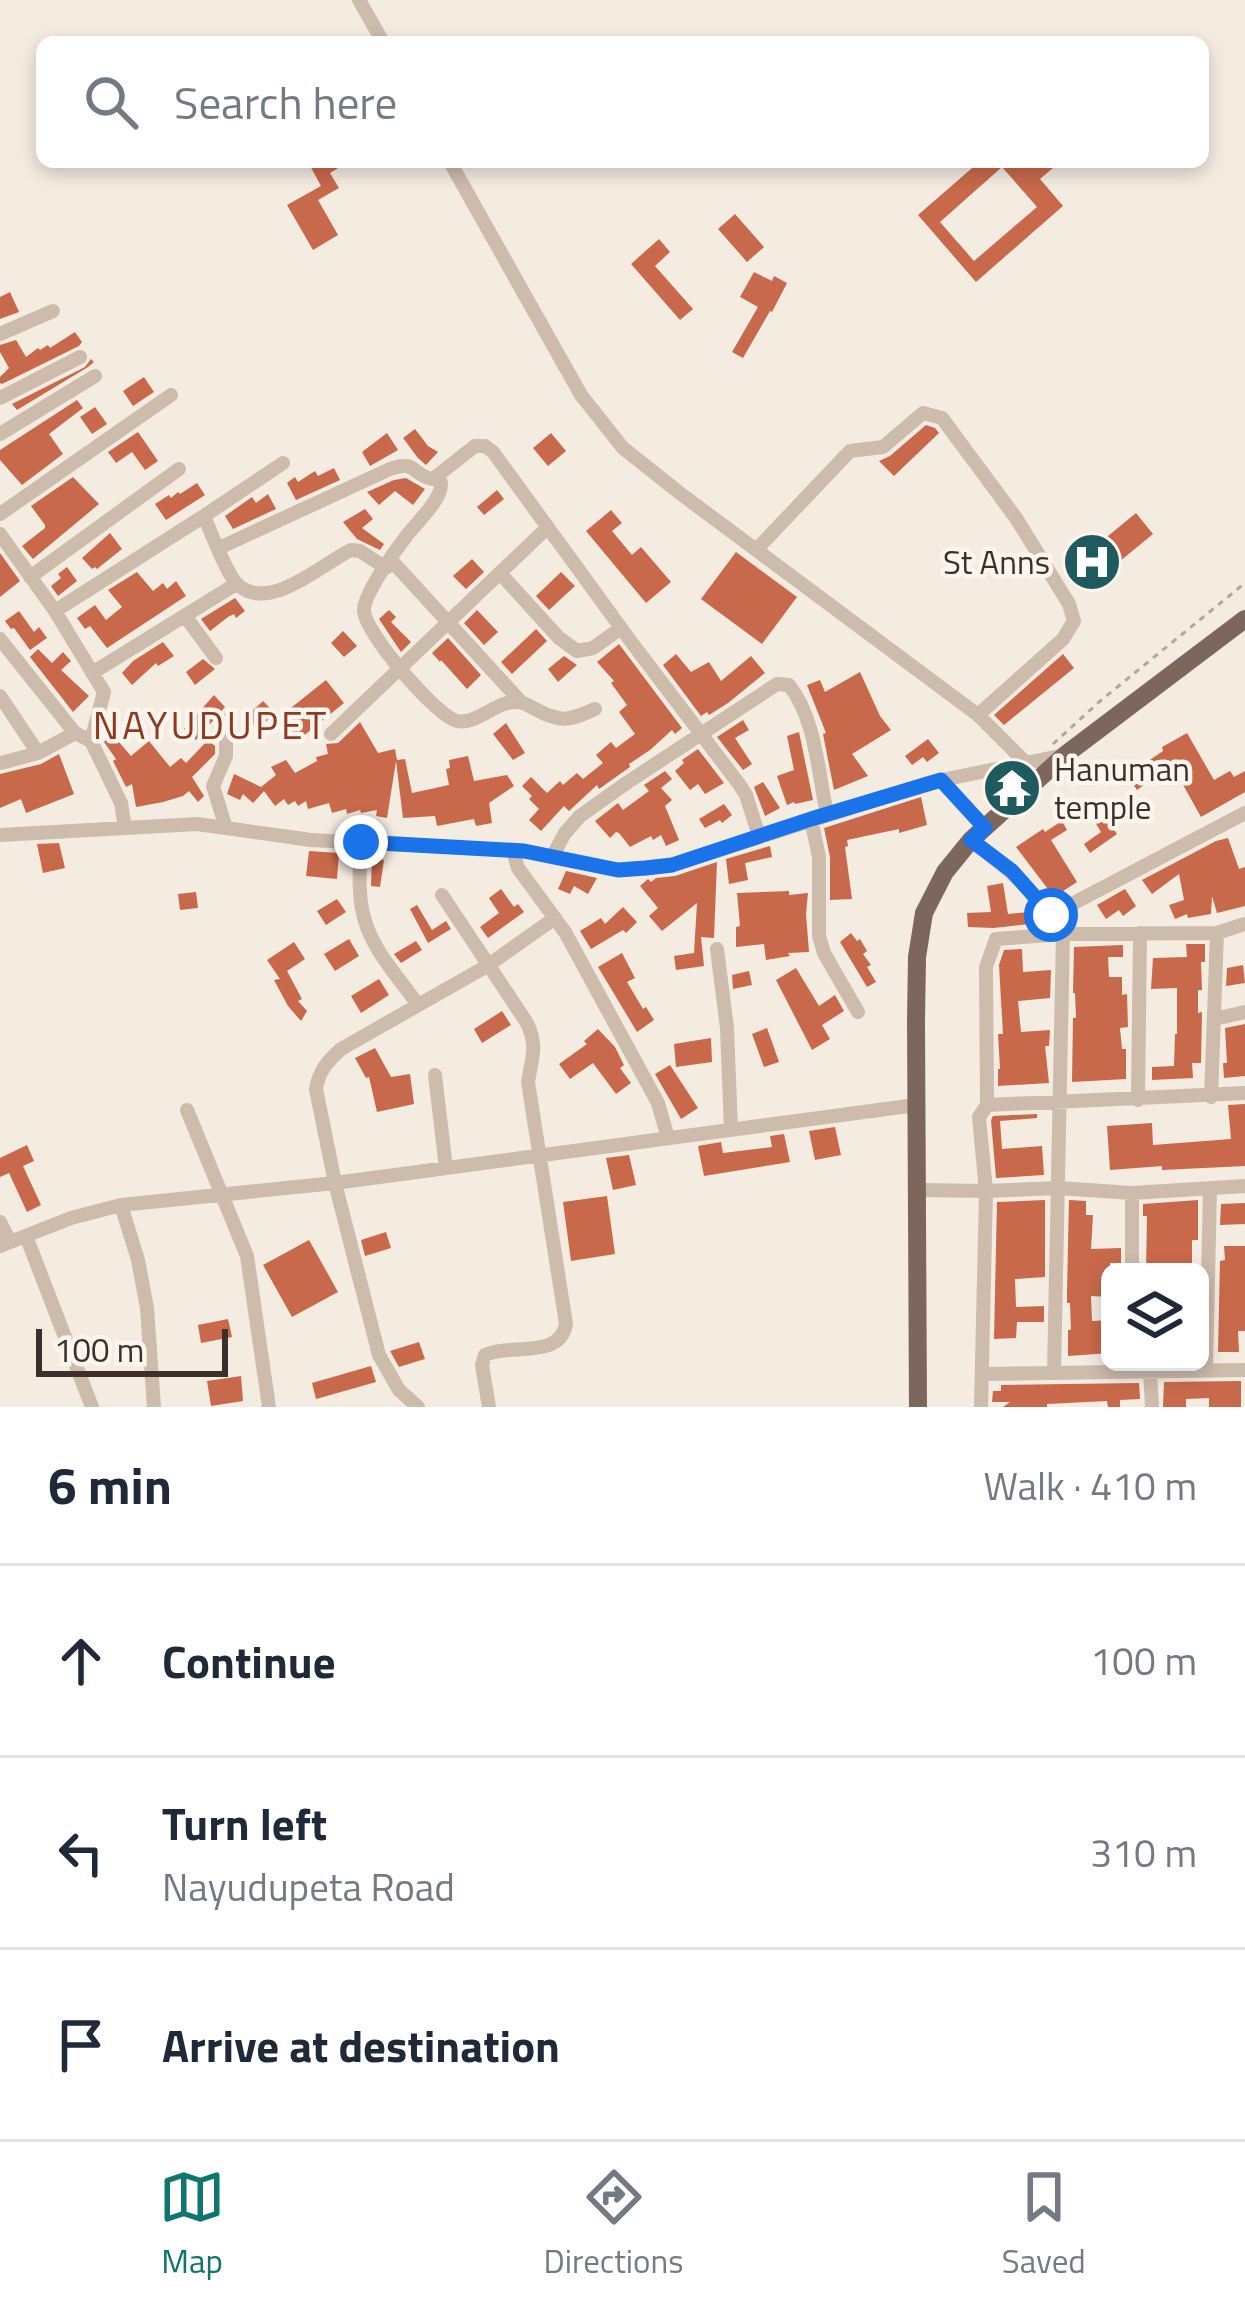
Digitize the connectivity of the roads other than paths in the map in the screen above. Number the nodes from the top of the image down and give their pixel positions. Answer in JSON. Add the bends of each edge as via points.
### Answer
{"nodes":[{"id":1,"x":359,"y":0,"type":"edge"},
{"id":2,"x":380,"y":36,"type":"edge"},
{"id":3,"x":453,"y":168,"type":"edge"},
{"id":4,"x":53,"y":311,"type":"dead end"},
{"id":5,"x":0,"y":334,"type":"edge"},
{"id":6,"x":80,"y":357,"type":"dead end"},
{"id":7,"x":95,"y":376,"type":"dead end"},
{"id":8,"x":171,"y":395,"type":"dead end"},
{"id":9,"x":0,"y":398,"type":"edge"},
{"id":10,"x":0,"y":434,"type":"edge"},
{"id":11,"x":283,"y":463,"type":"dead end"},
{"id":12,"x":179,"y":469,"type":"dead end"},
{"id":13,"x":439,"y":476,"type":"junction"},
{"id":14,"x":0,"y":514,"type":"edge"},
{"id":15,"x":204,"y":516,"type":"junction"},
{"id":16,"x":548,"y":527,"type":"junction"},
{"id":17,"x":0,"y":534,"type":"edge"},
{"id":18,"x":219,"y":548,"type":"junction"},
{"id":19,"x":756,"y":550,"type":"junction"},
{"id":20,"x":388,"y":564,"type":"junction"},
{"id":21,"x":500,"y":573,"type":"junction"},
{"id":22,"x":30,"y":577,"type":"junction"},
{"id":23,"x":236,"y":584,"type":"junction"},
{"id":24,"x":55,"y":611,"type":"junction"},
{"id":25,"x":185,"y":616,"type":"junction"},
{"id":26,"x":1245,"y":619,"type":"edge"},
{"id":27,"x":448,"y":622,"type":"junction"},
{"id":28,"x":621,"y":628,"type":"junction"},
{"id":29,"x":0,"y":639,"type":"edge"},
{"id":30,"x":216,"y":658,"type":"dead end"},
{"id":31,"x":400,"y":668,"type":"junction"},
{"id":32,"x":92,"y":673,"type":"junction"},
{"id":33,"x":0,"y":696,"type":"edge"},
{"id":34,"x":521,"y":702,"type":"junction"},
{"id":35,"x":595,"y":709,"type":"dead end"},
{"id":36,"x":978,"y":715,"type":"junction"},
{"id":37,"x":226,"y":720,"type":"dead end"},
{"id":38,"x":75,"y":733,"type":"junction"},
{"id":39,"x":331,"y":734,"type":"dead end"},
{"id":40,"x":701,"y":735,"type":"junction"},
{"id":41,"x":91,"y":742,"type":"junction"},
{"id":42,"x":38,"y":753,"type":"junction"},
{"id":43,"x":1065,"y":754,"type":"junction"},
{"id":44,"x":1030,"y":762,"type":"junction"},
{"id":45,"x":1,"y":763,"type":"edge"},
{"id":46,"x":941,"y":780,"type":"junction"},
{"id":47,"x":1245,"y":813,"type":"edge"},
{"id":48,"x":819,"y":817,"type":"junction"},
{"id":49,"x":125,"y":828,"type":"junction"},
{"id":50,"x":226,"y":828,"type":"junction"},
{"id":51,"x":978,"y":834,"type":"junction"},
{"id":52,"x":0,"y":835,"type":"edge"},
{"id":53,"x":759,"y":836,"type":"junction"},
{"id":54,"x":361,"y":842,"type":"junction"},
{"id":55,"x":513,"y":850,"type":"junction"},
{"id":56,"x":552,"y":856,"type":"junction"},
{"id":57,"x":442,"y":896,"type":"dead end"},
{"id":58,"x":1051,"y":915,"type":"junction"},
{"id":59,"x":555,"y":918,"type":"junction"},
{"id":60,"x":1245,"y":924,"type":"edge"},
{"id":61,"x":1140,"y":933,"type":"junction"},
{"id":62,"x":1217,"y":933,"type":"junction"},
{"id":63,"x":1063,"y":934,"type":"junction"},
{"id":64,"x":717,"y":949,"type":"dead end"},
{"id":65,"x":487,"y":966,"type":"junction"},
{"id":66,"x":418,"y":1005,"type":"junction"},
{"id":67,"x":858,"y":1012,"type":"dead end"},
{"id":68,"x":1245,"y":1012,"type":"edge"},
{"id":69,"x":1214,"y":1019,"type":"junction"},
{"id":70,"x":435,"y":1075,"type":"dead end"},
{"id":71,"x":1245,"y":1094,"type":"edge"},
{"id":72,"x":1211,"y":1097,"type":"junction"},
{"id":73,"x":1138,"y":1100,"type":"junction"},
{"id":74,"x":1060,"y":1102,"type":"junction"},
{"id":75,"x":916,"y":1105,"type":"junction"},
{"id":76,"x":987,"y":1105,"type":"junction"},
{"id":77,"x":188,"y":1110,"type":"dead end"},
{"id":78,"x":731,"y":1130,"type":"junction"},
{"id":79,"x":668,"y":1138,"type":"junction"},
{"id":80,"x":541,"y":1155,"type":"junction"},
{"id":81,"x":446,"y":1168,"type":"junction"},
{"id":82,"x":335,"y":1183,"type":"junction"},
{"id":83,"x":1245,"y":1186,"type":"edge"},
{"id":84,"x":1058,"y":1188,"type":"junction"},
{"id":85,"x":1210,"y":1188,"type":"junction"},
{"id":86,"x":917,"y":1190,"type":"junction"},
{"id":87,"x":986,"y":1191,"type":"junction"},
{"id":88,"x":1132,"y":1193,"type":"junction"},
{"id":89,"x":220,"y":1194,"type":"junction"},
{"id":90,"x":121,"y":1205,"type":"junction"},
{"id":91,"x":0,"y":1222,"type":"edge"},
{"id":92,"x":26,"y":1236,"type":"junction"},
{"id":93,"x":5,"y":1244,"type":"edge"},
{"id":94,"x":1132,"y":1263,"type":"edge"},
{"id":95,"x":1208,"y":1263,"type":"edge"},
{"id":96,"x":1101,"y":1369,"type":"edge"},
{"id":97,"x":1209,"y":1370,"type":"edge"},
{"id":98,"x":1245,"y":1370,"type":"edge"},
{"id":99,"x":1150,"y":1371,"type":"edge"},
{"id":100,"x":1054,"y":1373,"type":"junction"},
{"id":101,"x":983,"y":1374,"type":"junction"},
{"id":102,"x":92,"y":1407,"type":"edge"},
{"id":103,"x":154,"y":1407,"type":"edge"},
{"id":104,"x":269,"y":1407,"type":"edge"},
{"id":105,"x":418,"y":1407,"type":"edge"},
{"id":106,"x":489,"y":1407,"type":"edge"},
{"id":107,"x":918,"y":1407,"type":"edge"},
{"id":108,"x":981,"y":1407,"type":"edge"},
{"id":109,"x":1152,"y":1407,"type":"edge"}],
"edges":[{"from":1,"to":2,"type":"street"},
{"from":3,"to":19,"type":"street","via":[[602,423]]},
{"from":4,"to":5,"type":"street"},
{"from":6,"to":9,"type":"street"},
{"from":7,"to":10,"type":"street"},
{"from":8,"to":14,"type":"street"},
{"from":11,"to":15,"type":"street"},
{"from":12,"to":22,"type":"street"},
{"from":13,"to":16,"type":"street","via":[[485,446]]},
{"from":13,"to":18,"type":"street","via":[[403,464]]},
{"from":13,"to":20,"type":"street","via":[[440,490]]},
{"from":15,"to":18,"type":"street"},
{"from":15,"to":24,"type":"street"},
{"from":16,"to":21,"type":"street"},
{"from":16,"to":28,"type":"street"},
{"from":17,"to":22,"type":"street"},
{"from":18,"to":23,"type":"street"},
{"from":19,"to":36,"type":"street"},
{"from":19,"to":36,"type":"street","via":[[850,451],[883,447],[923,412],[942,418],[1016,518],[1074,621]]},
{"from":20,"to":23,"type":"street","via":[[351,550],[284,590],[254,593]]},
{"from":20,"to":27,"type":"street"},
{"from":20,"to":31,"type":"street","via":[[364,609],[371,634]]},
{"from":21,"to":27,"type":"street"},
{"from":21,"to":28,"type":"street","via":[[577,651]]},
{"from":22,"to":24,"type":"street"},
{"from":23,"to":25,"type":"street"},
{"from":24,"to":32,"type":"street"},
{"from":25,"to":30,"type":"street"},
{"from":25,"to":32,"type":"street"},
{"from":26,"to":43,"type":"main road"},
{"from":27,"to":31,"type":"street"},
{"from":27,"to":34,"type":"street"},
{"from":28,"to":40,"type":"street"},
{"from":29,"to":38,"type":"street"},
{"from":31,"to":34,"type":"street","via":[[456,721]]},
{"from":31,"to":39,"type":"street"},
{"from":32,"to":41,"type":"street","via":[[104,692]]},
{"from":33,"to":42,"type":"street"},
{"from":34,"to":35,"type":"street","via":[[562,720]]},
{"from":36,"to":44,"type":"street"},
{"from":37,"to":50,"type":"street","via":[[226,755],[213,786]]},
{"from":38,"to":41,"type":"street"},
{"from":38,"to":42,"type":"street"},
{"from":40,"to":48,"type":"street","via":[[770,688],[789,685],[813,743]]},
{"from":40,"to":53,"type":"street","via":[[746,795]]},
{"from":40,"to":56,"type":"street","via":[[580,816]]},
{"from":41,"to":49,"type":"street"},
{"from":42,"to":45,"type":"street"},
{"from":43,"to":44,"type":"street"},
{"from":43,"to":51,"type":"main road"},
{"from":44,"to":46,"type":"street"},
{"from":46,"to":48,"type":"street"},
{"from":46,"to":51,"type":"street"},
{"from":47,"to":58,"type":"street"},
{"from":48,"to":53,"type":"street"},
{"from":48,"to":67,"type":"street","via":[[820,936]]},
{"from":49,"to":50,"type":"street"},
{"from":49,"to":52,"type":"street"},
{"from":50,"to":54,"type":"street"},
{"from":51,"to":58,"type":"street"},
{"from":51,"to":75,"type":"main road","via":[[924,913]]},
{"from":53,"to":56,"type":"street","via":[[646,868]]},
{"from":54,"to":55,"type":"street"},
{"from":54,"to":66,"type":"street","via":[[365,921]]},
{"from":55,"to":56,"type":"street"},
{"from":55,"to":59,"type":"street"},
{"from":57,"to":65,"type":"street"},
{"from":58,"to":63,"type":"street"},
{"from":59,"to":65,"type":"street"},
{"from":59,"to":79,"type":"street","via":[[658,1103]]},
{"from":60,"to":62,"type":"street"},
{"from":61,"to":62,"type":"street"},
{"from":61,"to":63,"type":"street"},
{"from":61,"to":73,"type":"street"},
{"from":62,"to":69,"type":"street"},
{"from":63,"to":74,"type":"street"},
{"from":63,"to":76,"type":"street","via":[[996,939],[986,967]]},
{"from":64,"to":78,"type":"street"},
{"from":65,"to":66,"type":"street"},
{"from":65,"to":80,"type":"street","via":[[534,1038],[528,1082]]},
{"from":66,"to":82,"type":"street","via":[[341,1048],[318,1076]]},
{"from":68,"to":69,"type":"street"},
{"from":69,"to":72,"type":"street"},
{"from":70,"to":81,"type":"street"},
{"from":71,"to":72,"type":"street"},
{"from":72,"to":73,"type":"street"},
{"from":73,"to":74,"type":"street"},
{"from":74,"to":76,"type":"street"},
{"from":74,"to":84,"type":"street"},
{"from":75,"to":78,"type":"street"},
{"from":75,"to":86,"type":"main road"},
{"from":76,"to":87,"type":"street","via":[[979,1117]]},
{"from":77,"to":89,"type":"street"},
{"from":78,"to":79,"type":"street"},
{"from":79,"to":80,"type":"street"},
{"from":80,"to":81,"type":"street"},
{"from":80,"to":106,"type":"street","via":[[566,1331],[554,1344],[485,1355]]},
{"from":81,"to":82,"type":"street"},
{"from":82,"to":89,"type":"street"},
{"from":82,"to":105,"type":"street","via":[[379,1355]]},
{"from":83,"to":85,"type":"street"},
{"from":84,"to":87,"type":"street"},
{"from":84,"to":88,"type":"street"},
{"from":84,"to":100,"type":"street"},
{"from":85,"to":88,"type":"street"},
{"from":85,"to":95,"type":"street"},
{"from":86,"to":87,"type":"street"},
{"from":86,"to":107,"type":"main road"},
{"from":87,"to":101,"type":"street"},
{"from":88,"to":94,"type":"street"},
{"from":89,"to":90,"type":"street"},
{"from":89,"to":104,"type":"street","via":[[247,1256]]},
{"from":90,"to":92,"type":"street"},
{"from":90,"to":103,"type":"street","via":[[147,1308]]},
{"from":91,"to":93,"type":"street"},
{"from":92,"to":93,"type":"street"},
{"from":92,"to":102,"type":"street"},
{"from":96,"to":100,"type":"street"},
{"from":97,"to":98,"type":"street"},
{"from":99,"to":109,"type":"street"},
{"from":100,"to":101,"type":"street"},
{"from":101,"to":108,"type":"street"}]}
